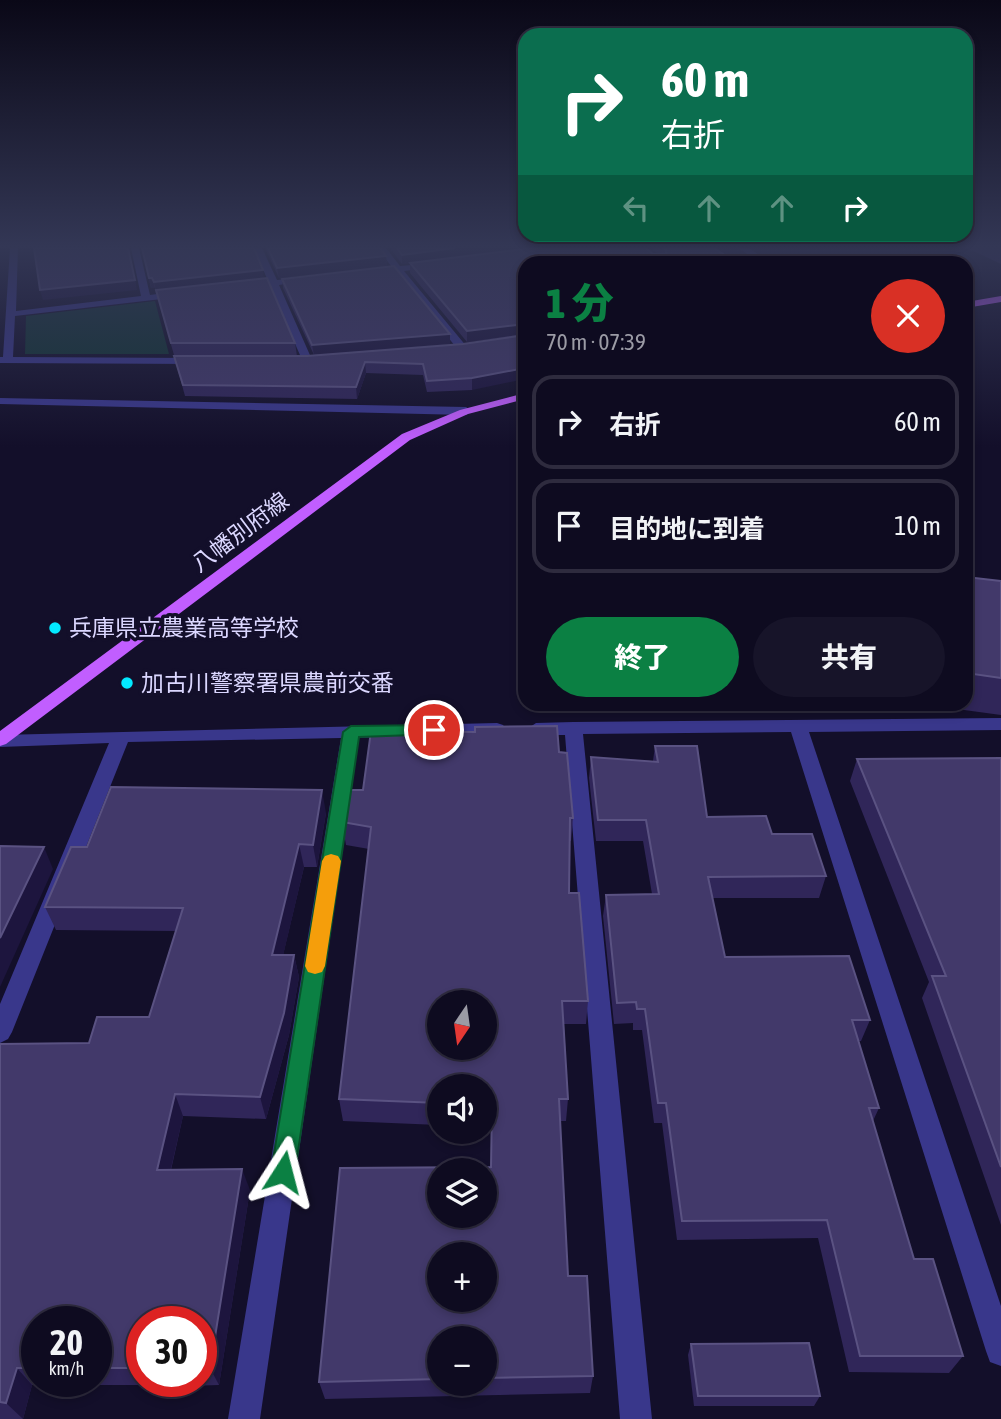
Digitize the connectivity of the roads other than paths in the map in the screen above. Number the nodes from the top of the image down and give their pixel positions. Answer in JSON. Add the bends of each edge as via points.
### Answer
{"nodes":[{"id":1,"x":11,"y":314,"type":"edge"},
{"id":2,"x":289,"y":314,"type":"edge"},
{"id":3,"x":434,"y":314,"type":"edge"},
{"id":4,"x":475,"y":347,"type":"edge"},
{"id":5,"x":463,"y":349,"type":"junction"},
{"id":6,"x":450,"y":350,"type":"edge"},
{"id":7,"x":4,"y":360,"type":"edge"},
{"id":8,"x":213,"y":361,"type":"edge"},
{"id":9,"x":321,"y":361,"type":"edge"},
{"id":10,"x":295,"y":362,"type":"edge"},
{"id":11,"x":309,"y":362,"type":"junction"},
{"id":12,"x":518,"y":398,"type":"edge"},
{"id":13,"x":0,"y":401,"type":"edge"},
{"id":14,"x":466,"y":411,"type":"junction"},
{"id":15,"x":1001,"y":724,"type":"edge"},
{"id":16,"x":798,"y":726,"type":"junction"},
{"id":17,"x":573,"y":728,"type":"junction"},
{"id":18,"x":351,"y":732,"type":"junction"},
{"id":19,"x":121,"y":736,"type":"junction"},
{"id":20,"x":0,"y":741,"type":"edge"},
{"id":21,"x":0,"y":1032,"type":"edge"},
{"id":22,"x":1001,"y":1351,"type":"edge"},
{"id":23,"x":244,"y":1419,"type":"edge"},
{"id":24,"x":636,"y":1419,"type":"edge"}],
"edges":[{"from":1,"to":7,"type":"street"},
{"from":2,"to":11,"type":"street"},
{"from":3,"to":5,"type":"street"},
{"from":4,"to":5,"type":"street"},
{"from":5,"to":6,"type":"street"},
{"from":7,"to":8,"type":"street"},
{"from":9,"to":11,"type":"street"},
{"from":10,"to":11,"type":"street"},
{"from":12,"to":14,"type":"main road","name":"八幡別府線"},
{"from":13,"to":14,"type":"street"},
{"from":14,"to":20,"type":"main road","name":"八幡別府線","via":[[406,437]]},
{"from":15,"to":16,"type":"street"},
{"from":16,"to":17,"type":"street"},
{"from":16,"to":22,"type":"street"},
{"from":17,"to":18,"type":"street"},
{"from":17,"to":24,"type":"street"},
{"from":18,"to":19,"type":"street"},
{"from":18,"to":23,"type":"street"},
{"from":19,"to":20,"type":"street"},
{"from":19,"to":21,"type":"street"}]}
